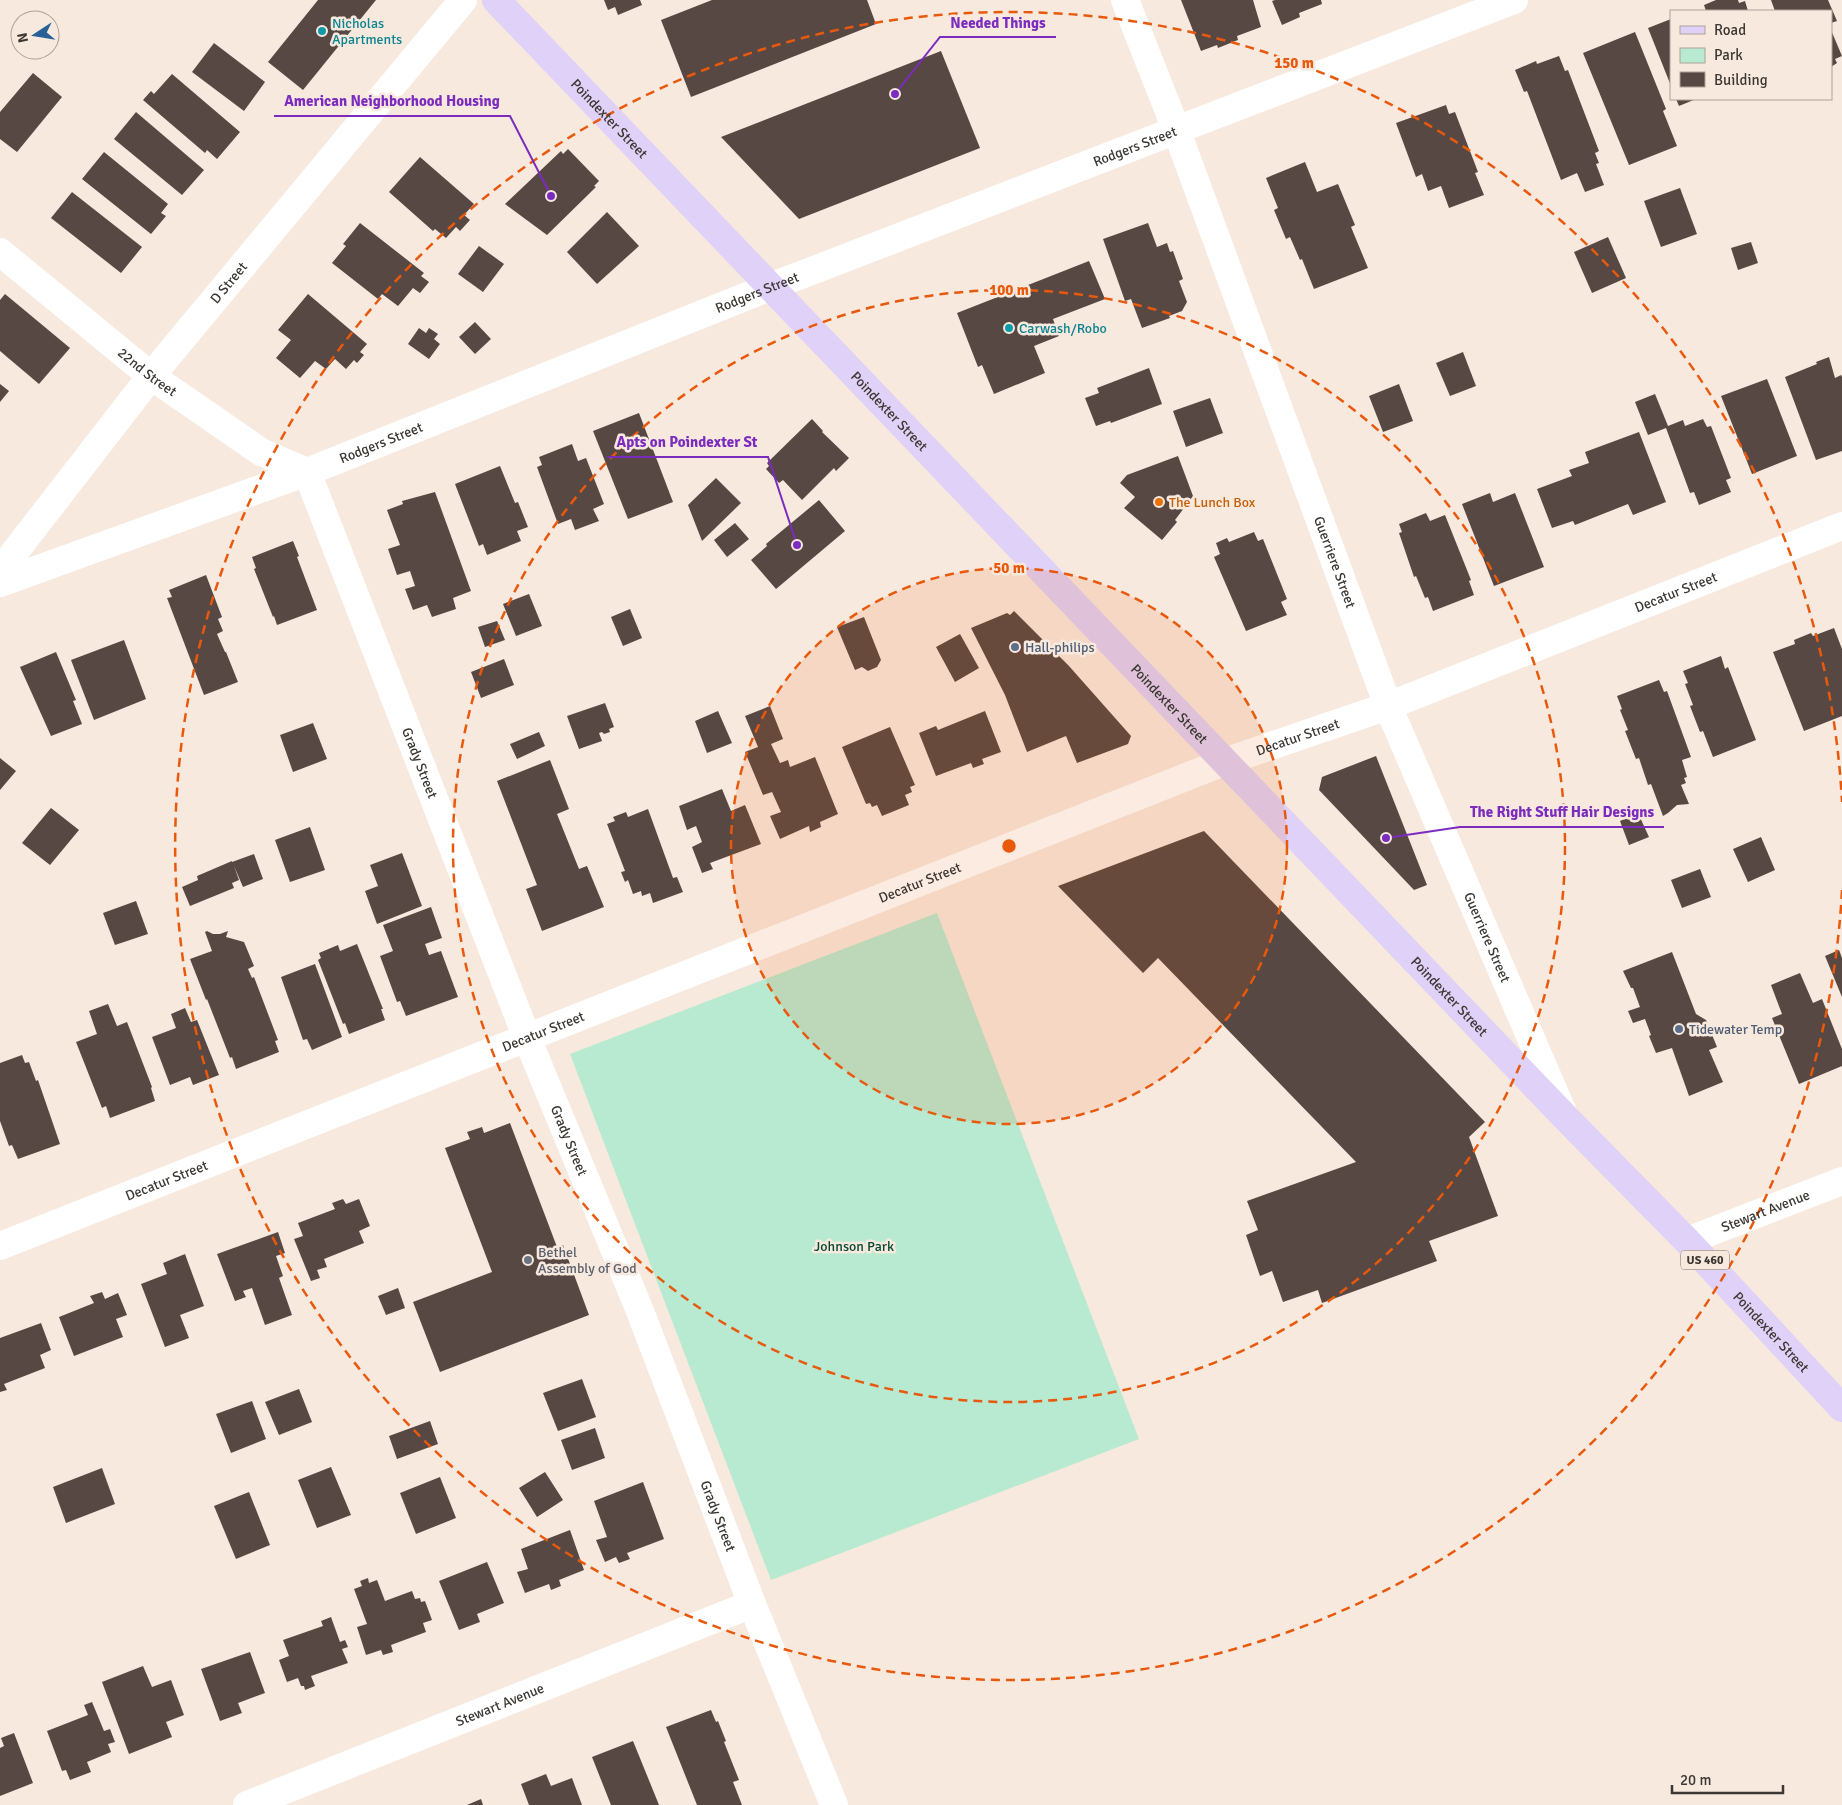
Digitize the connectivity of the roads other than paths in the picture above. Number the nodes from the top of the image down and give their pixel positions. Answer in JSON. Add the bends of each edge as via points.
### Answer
{"nodes":[{"id":1,"x":463,"y":0,"type":"edge"},
{"id":2,"x":496,"y":0,"type":"edge"},
{"id":3,"x":1125,"y":0,"type":"edge"},
{"id":4,"x":1514,"y":0,"type":"edge"},
{"id":5,"x":1176,"y":129,"type":"junction"},
{"id":6,"x":0,"y":252,"type":"edge"},
{"id":7,"x":770,"y":287,"type":"junction"},
{"id":8,"x":151,"y":376,"type":"junction"},
{"id":9,"x":307,"y":472,"type":"junction"},
{"id":10,"x":1842,"y":526,"type":"edge"},
{"id":11,"x":0,"y":571,"type":"edge"},
{"id":12,"x":0,"y":583,"type":"edge"},
{"id":13,"x":1388,"y":706,"type":"junction"},
{"id":14,"x":1224,"y":762,"type":"junction"},
{"id":15,"x":527,"y":1038,"type":"junction"},
{"id":16,"x":1565,"y":1117,"type":"junction"},
{"id":17,"x":1842,"y":1181,"type":"edge"},
{"id":18,"x":1687,"y":1241,"type":"junction"},
{"id":19,"x":0,"y":1246,"type":"edge"},
{"id":20,"x":1842,"y":1408,"type":"edge"},
{"id":21,"x":752,"y":1604,"type":"junction"},
{"id":22,"x":247,"y":1805,"type":"edge"},
{"id":23,"x":834,"y":1805,"type":"edge"}],
"edges":[{"from":1,"to":8,"type":"street","name":"D Street"},
{"from":2,"to":7,"type":"main road","name":"Poindexter Street","number":"US 460"},
{"from":3,"to":5,"type":"street","name":"Guerriere Street"},
{"from":4,"to":5,"type":"street","name":"Rodgers Street"},
{"from":5,"to":7,"type":"street","name":"Rodgers Street"},
{"from":5,"to":13,"type":"street","name":"Guerriere Street"},
{"from":6,"to":8,"type":"street","name":"22nd Street"},
{"from":7,"to":9,"type":"street","name":"Rodgers Street"},
{"from":7,"to":14,"type":"main road","name":"Poindexter Street","number":"US 460"},
{"from":8,"to":9,"type":"street","name":"22nd Street","via":[[261,452]]},
{"from":8,"to":11,"type":"street","name":"D Street"},
{"from":9,"to":12,"type":"street","name":"Rodgers Street"},
{"from":9,"to":15,"type":"street","name":"Grady Street"},
{"from":10,"to":13,"type":"street","name":"Decatur Street"},
{"from":13,"to":14,"type":"street","name":"Decatur Street"},
{"from":13,"to":16,"type":"street","name":"Guerriere Street"},
{"from":14,"to":15,"type":"street","name":"Decatur Street"},
{"from":14,"to":16,"type":"main road","name":"Poindexter Street","number":"US 460"},
{"from":15,"to":19,"type":"street","name":"Decatur Street"},
{"from":15,"to":21,"type":"street","name":"Grady Street","via":[[640,1311]]},
{"from":16,"to":18,"type":"main road","name":"Poindexter Street","number":"US 460"},
{"from":17,"to":18,"type":"street","name":"Stewart Avenue"},
{"from":18,"to":20,"type":"main road","name":"Poindexter Street","number":"US 460"},
{"from":21,"to":22,"type":"street","name":"Stewart Avenue"},
{"from":21,"to":23,"type":"street","name":"Grady Street"}]}
